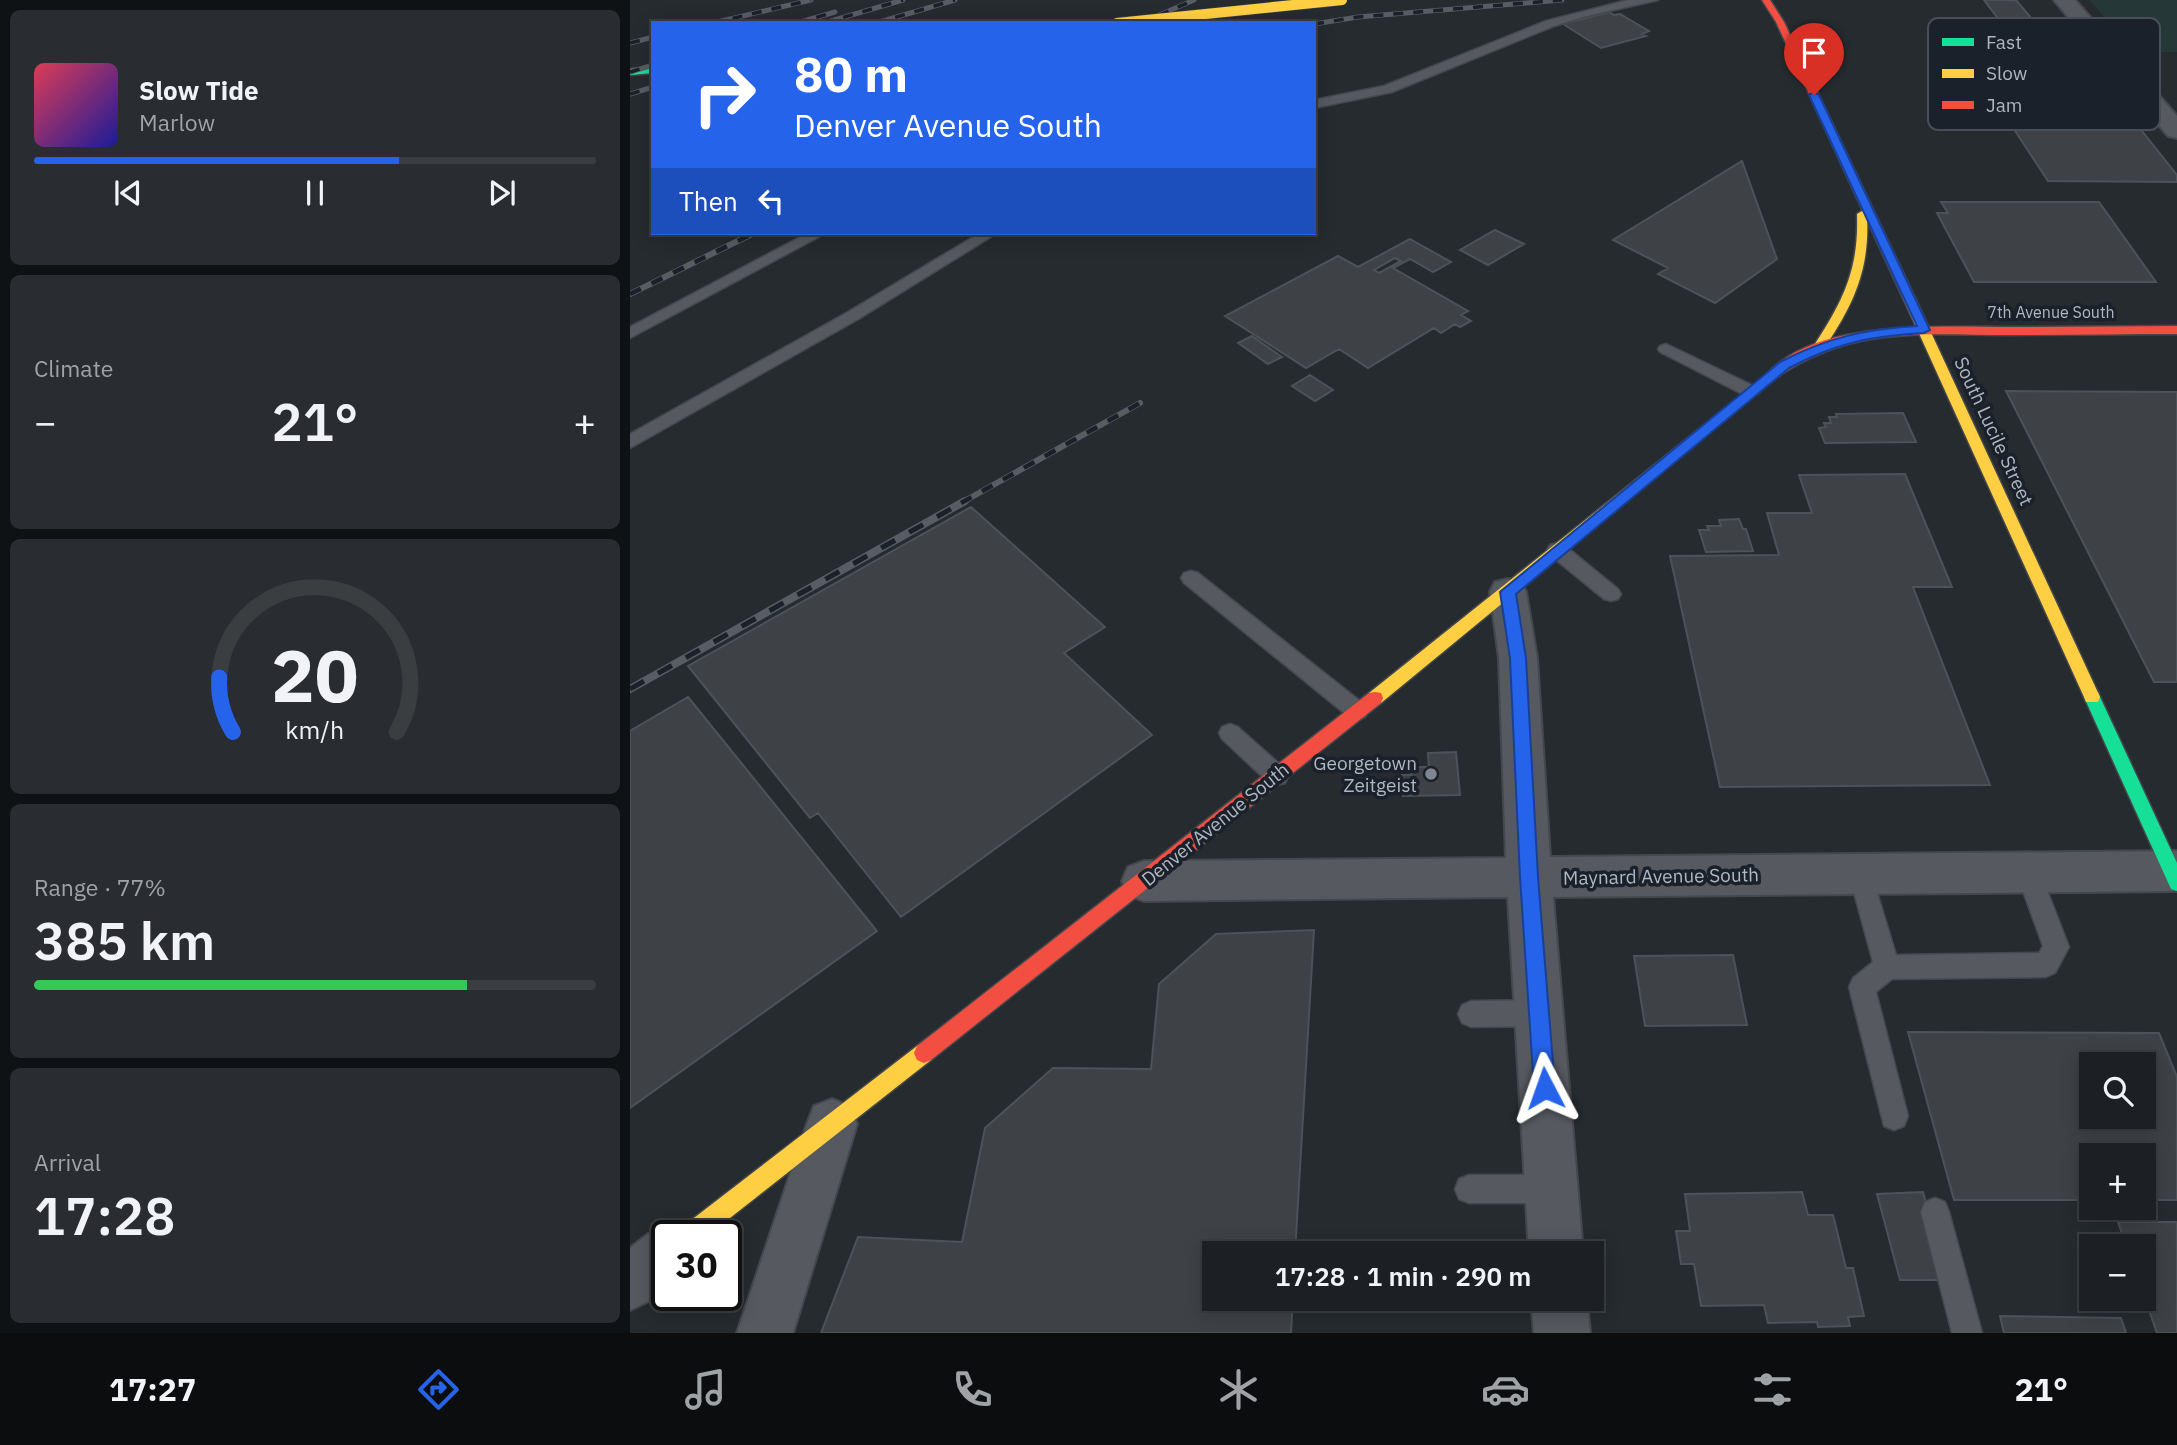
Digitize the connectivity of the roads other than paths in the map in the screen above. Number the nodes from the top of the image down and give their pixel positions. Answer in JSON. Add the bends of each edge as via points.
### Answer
{"nodes":[{"id":1,"x":1342,"y":0,"type":"edge"},
{"id":2,"x":1652,"y":0,"type":"edge"},
{"id":3,"x":1766,"y":0,"type":"edge"},
{"id":4,"x":2064,"y":0,"type":"edge"},
{"id":5,"x":2080,"y":18,"type":"edge"},
{"id":6,"x":1137,"y":21,"type":"edge"},
{"id":7,"x":651,"y":70,"type":"edge"},
{"id":8,"x":630,"y":72,"type":"edge"},
{"id":9,"x":1316,"y":104,"type":"edge"},
{"id":10,"x":2160,"y":111,"type":"edge"},
{"id":11,"x":2177,"y":131,"type":"edge"},
{"id":12,"x":1859,"y":192,"type":"junction"},
{"id":13,"x":815,"y":235,"type":"edge"},
{"id":14,"x":986,"y":235,"type":"edge"},
{"id":15,"x":1924,"y":330,"type":"junction"},
{"id":16,"x":2177,"y":330,"type":"edge"},
{"id":17,"x":630,"y":333,"type":"edge"},
{"id":18,"x":1819,"y":347,"type":"junction"},
{"id":19,"x":1666,"y":349,"type":"dead end"},
{"id":20,"x":1752,"y":392,"type":"junction"},
{"id":21,"x":630,"y":442,"type":"edge"},
{"id":22,"x":1557,"y":551,"type":"junction"},
{"id":23,"x":1191,"y":578,"type":"dead end"},
{"id":24,"x":1508,"y":592,"type":"junction"},
{"id":25,"x":1611,"y":594,"type":"dead end"},
{"id":26,"x":1357,"y":711,"type":"junction"},
{"id":27,"x":1230,"y":733,"type":"dead end"},
{"id":28,"x":1277,"y":776,"type":"junction"},
{"id":29,"x":2028,"y":873,"type":"junction"},
{"id":30,"x":1861,"y":874,"type":"junction"},
{"id":31,"x":2175,"y":875,"type":"edge"},
{"id":32,"x":1529,"y":877,"type":"junction"},
{"id":33,"x":1144,"y":881,"type":"junction"},
{"id":34,"x":1887,"y":967,"type":"junction"},
{"id":35,"x":1539,"y":1013,"type":"junction"},
{"id":36,"x":1471,"y":1014,"type":"dead end"},
{"id":37,"x":1894,"y":1116,"type":"dead end"},
{"id":38,"x":832,"y":1124,"type":"junction"},
{"id":39,"x":1469,"y":1189,"type":"dead end"},
{"id":40,"x":1552,"y":1189,"type":"junction"},
{"id":41,"x":1935,"y":1212,"type":"dead end"},
{"id":42,"x":709,"y":1220,"type":"edge"},
{"id":43,"x":1555,"y":1241,"type":"edge"},
{"id":44,"x":651,"y":1266,"type":"edge"},
{"id":45,"x":630,"y":1282,"type":"edge"},
{"id":46,"x":1560,"y":1311,"type":"edge"},
{"id":47,"x":765,"y":1333,"type":"edge"},
{"id":48,"x":1562,"y":1333,"type":"edge"},
{"id":49,"x":1967,"y":1333,"type":"edge"}],
"edges":[{"from":1,"to":6,"type":"street","bridge":true},
{"from":2,"to":9,"type":"lane","via":[[1592,11],[1386,89]]},
{"from":3,"to":12,"type":"street","name":"South Lucile Street"},
{"from":4,"to":5,"type":"street"},
{"from":7,"to":8,"type":"street"},
{"from":10,"to":11,"type":"street"},
{"from":12,"to":15,"type":"street","name":"South Lucile Street"},
{"from":12,"to":18,"type":"street","via":[[1865,257],[1861,276]]},
{"from":13,"to":17,"type":"lane"},
{"from":14,"to":21,"type":"lane"},
{"from":15,"to":16,"type":"street","name":"7th Avenue South"},
{"from":15,"to":18,"type":"street","name":"Denver Avenue South","via":[[1880,332]]},
{"from":15,"to":31,"type":"street","name":"South Lucile Street"},
{"from":18,"to":20,"type":"street","name":"Denver Avenue South","via":[[1784,365]]},
{"from":19,"to":20,"type":"lane"},
{"from":20,"to":22,"type":"street","name":"Denver Avenue South"},
{"from":22,"to":24,"type":"street","name":"Denver Avenue South"},
{"from":22,"to":25,"type":"lane"},
{"from":23,"to":26,"type":"lane"},
{"from":24,"to":26,"type":"street","name":"Denver Avenue South"},
{"from":24,"to":32,"type":"street","via":[[1518,658]]},
{"from":26,"to":28,"type":"street","name":"Denver Avenue South"},
{"from":27,"to":28,"type":"lane"},
{"from":28,"to":33,"type":"street","name":"Denver Avenue South"},
{"from":29,"to":30,"type":"street","name":"Maynard Avenue South"},
{"from":29,"to":31,"type":"street","name":"Maynard Avenue South"},
{"from":29,"to":34,"type":"lane","via":[[2056,947],[2046,965]]},
{"from":30,"to":32,"type":"street","name":"Maynard Avenue South"},
{"from":30,"to":34,"type":"lane"},
{"from":32,"to":33,"type":"street","name":"Maynard Avenue South"},
{"from":32,"to":35,"type":"street"},
{"from":33,"to":38,"type":"street","name":"Denver Avenue South"},
{"from":34,"to":37,"type":"lane","via":[[1862,987]]},
{"from":35,"to":36,"type":"lane"},
{"from":35,"to":40,"type":"street"},
{"from":38,"to":42,"type":"street","name":"Denver Avenue South"},
{"from":38,"to":47,"type":"street"},
{"from":39,"to":40,"type":"lane"},
{"from":40,"to":43,"type":"street"},
{"from":41,"to":49,"type":"lane"},
{"from":44,"to":45,"type":"street"},
{"from":46,"to":48,"type":"street"}]}
